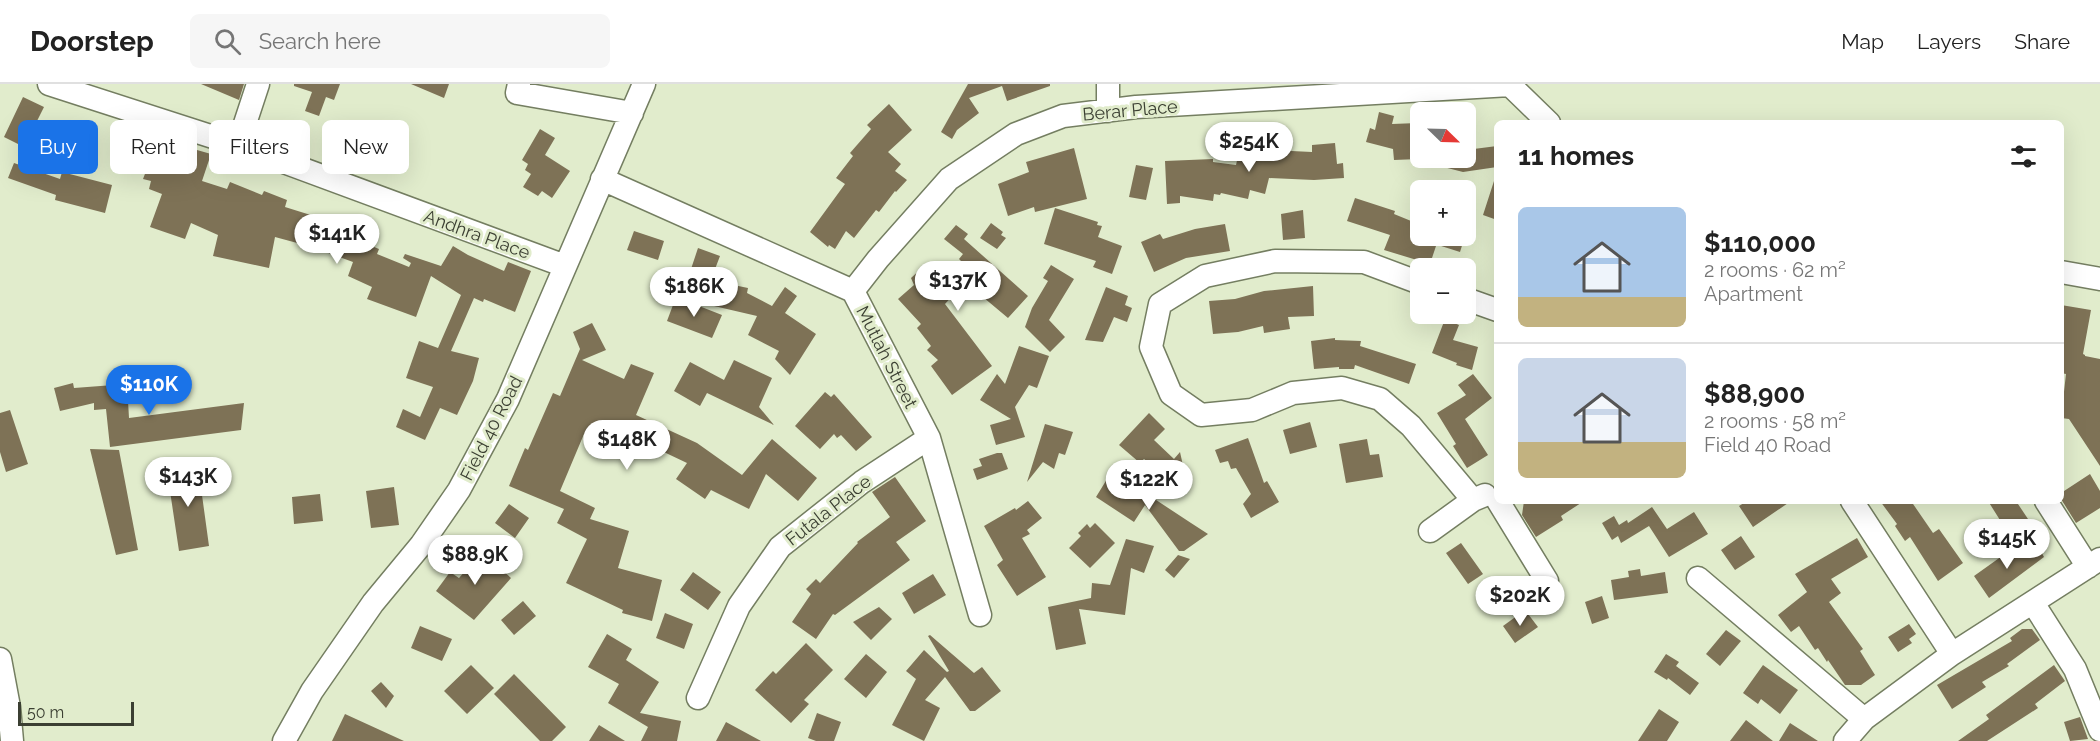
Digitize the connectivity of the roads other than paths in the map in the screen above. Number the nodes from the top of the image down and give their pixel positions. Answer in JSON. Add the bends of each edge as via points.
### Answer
{"nodes":[{"id":1,"x":49,"y":84,"type":"edge"},
{"id":2,"x":258,"y":84,"type":"edge"},
{"id":3,"x":519,"y":84,"type":"edge"},
{"id":4,"x":644,"y":84,"type":"edge"},
{"id":5,"x":1108,"y":84,"type":"edge"},
{"id":6,"x":1510,"y":85,"type":"edge"},
{"id":7,"x":86,"y":90,"type":"edge"},
{"id":8,"x":1215,"y":93,"type":"edge"},
{"id":9,"x":1108,"y":111,"type":"junction"},
{"id":10,"x":632,"y":113,"type":"junction"},
{"id":11,"x":246,"y":120,"type":"edge"},
{"id":12,"x":1546,"y":120,"type":"edge"},
{"id":13,"x":209,"y":135,"type":"edge"},
{"id":14,"x":310,"y":172,"type":"edge"},
{"id":15,"x":602,"y":179,"type":"junction"},
{"id":16,"x":565,"y":266,"type":"junction"},
{"id":17,"x":2064,"y":273,"type":"edge"},
{"id":18,"x":1410,"y":279,"type":"edge"},
{"id":19,"x":2100,"y":279,"type":"edge"},
{"id":20,"x":853,"y":291,"type":"junction"},
{"id":21,"x":1476,"y":303,"type":"edge"},
{"id":22,"x":1494,"y":309,"type":"edge"},
{"id":23,"x":929,"y":438,"type":"junction"},
{"id":24,"x":1491,"y":496,"type":"edge"},
{"id":25,"x":1496,"y":504,"type":"edge"},
{"id":26,"x":1854,"y":504,"type":"edge"},
{"id":27,"x":2048,"y":504,"type":"edge"},
{"id":28,"x":1430,"y":531,"type":"dead end"},
{"id":29,"x":2094,"y":563,"type":"edge"},
{"id":30,"x":1698,"y":578,"type":"dead end"},
{"id":31,"x":1547,"y":580,"type":"dead end"},
{"id":32,"x":2033,"y":603,"type":"junction"},
{"id":33,"x":980,"y":615,"type":"dead end"},
{"id":34,"x":1952,"y":654,"type":"junction"},
{"id":35,"x":0,"y":659,"type":"edge"},
{"id":36,"x":698,"y":698,"type":"dead end"},
{"id":37,"x":1864,"y":719,"type":"junction"},
{"id":38,"x":2100,"y":730,"type":"edge"},
{"id":39,"x":12,"y":741,"type":"edge"},
{"id":40,"x":284,"y":741,"type":"edge"},
{"id":41,"x":1845,"y":741,"type":"edge"}],
"edges":[{"from":1,"to":7,"type":"street","name":"Andhra Place"},
{"from":2,"to":11,"type":"street"},
{"from":3,"to":10,"type":"street","via":[[517,93]]},
{"from":4,"to":10,"type":"street","name":"Field 40 Road"},
{"from":5,"to":9,"type":"street"},
{"from":6,"to":8,"type":"street","name":"Berar Place"},
{"from":6,"to":12,"type":"street"},
{"from":7,"to":13,"type":"street","name":"Andhra Place"},
{"from":8,"to":9,"type":"street","name":"Berar Place"},
{"from":9,"to":20,"type":"street","name":"Berar Place","via":[[1063,116],[1016,134],[949,179]]},
{"from":10,"to":15,"type":"street","name":"Field 40 Road"},
{"from":14,"to":16,"type":"street","name":"Andhra Place"},
{"from":15,"to":16,"type":"street","name":"Field 40 Road"},
{"from":15,"to":20,"type":"street","name":"Mutlah Street"},
{"from":16,"to":40,"type":"street","name":"Field 40 Road","via":[[508,399],[459,490],[421,545],[373,603],[312,691]]},
{"from":17,"to":19,"type":"street"},
{"from":18,"to":24,"type":"street","via":[[1364,262],[1275,261],[1205,276],[1160,304],[1151,347],[1171,394],[1201,415],[1252,410],[1293,393],[1342,388],[1380,399]]},
{"from":20,"to":23,"type":"street","name":"Mutlah Street"},
{"from":21,"to":22,"type":"street"},
{"from":23,"to":33,"type":"street","name":"Mutlah Street"},
{"from":23,"to":36,"type":"street","name":"Futala Place","via":[[862,482],[780,548],[739,606]]},
{"from":24,"to":28,"type":"street"},
{"from":25,"to":31,"type":"street"},
{"from":26,"to":34,"type":"street"},
{"from":27,"to":29,"type":"street"},
{"from":29,"to":32,"type":"street"},
{"from":30,"to":37,"type":"street"},
{"from":32,"to":34,"type":"street"},
{"from":32,"to":38,"type":"street","via":[[2074,669]]},
{"from":34,"to":37,"type":"street"},
{"from":35,"to":39,"type":"street"},
{"from":37,"to":41,"type":"street"}]}
